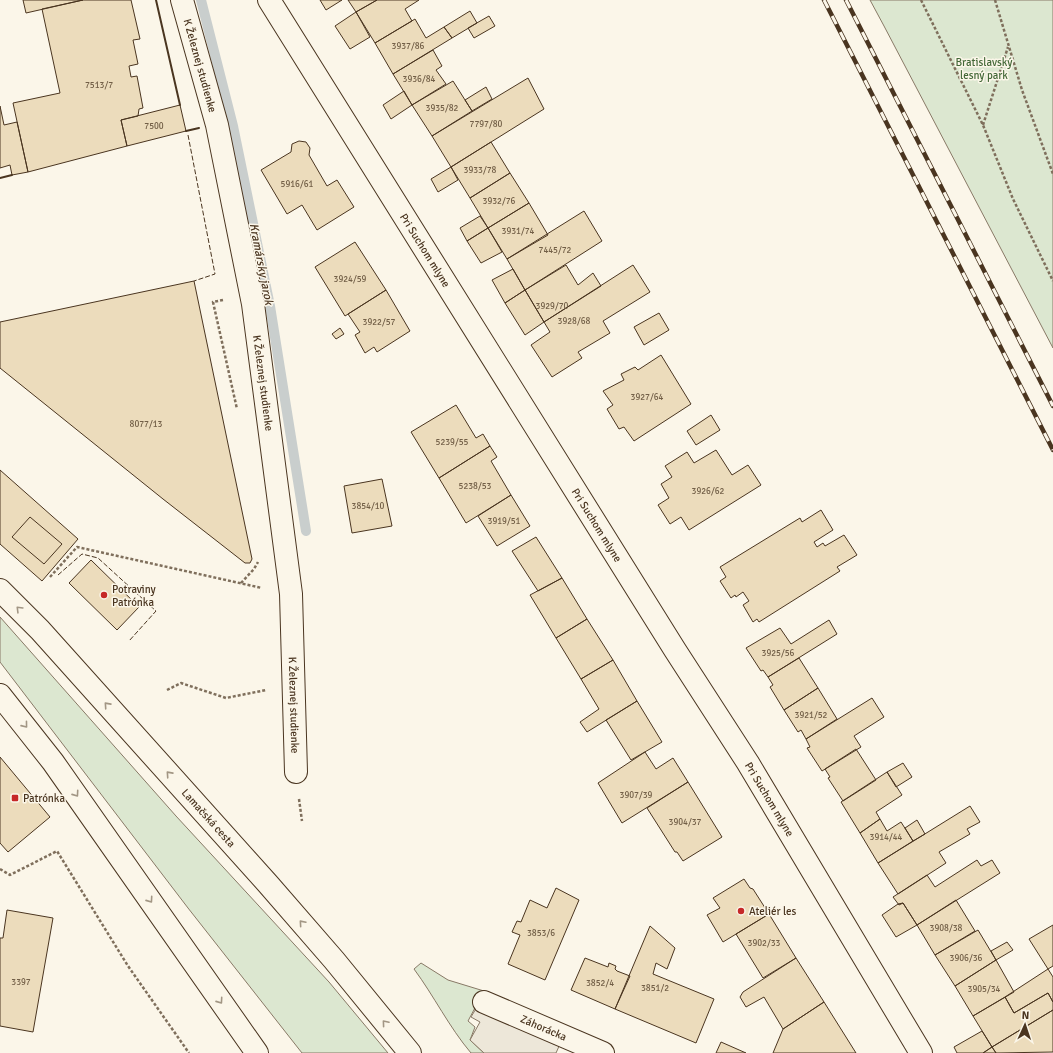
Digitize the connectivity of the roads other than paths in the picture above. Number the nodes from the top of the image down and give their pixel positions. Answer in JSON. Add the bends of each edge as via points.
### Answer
{"nodes":[{"id":1,"x":182,"y":0,"type":"edge"},
{"id":2,"x":270,"y":0,"type":"edge"},
{"id":3,"x":0,"y":590,"type":"edge"},
{"id":4,"x":0,"y":695,"type":"edge"},
{"id":5,"x":296,"y":772,"type":"dead end"},
{"id":6,"x":484,"y":1002,"type":"dead end"},
{"id":7,"x":257,"y":1053,"type":"edge"},
{"id":8,"x":410,"y":1053,"type":"edge"},
{"id":9,"x":602,"y":1053,"type":"edge"},
{"id":10,"x":921,"y":1053,"type":"edge"}],
"edges":[{"from":1,"to":5,"type":"street","name":"K Železnej studienke","via":[[217,125],[252,295],[291,594]]},
{"from":2,"to":10,"type":"street","name":"Pri Suchom mlyne","via":[[666,637],[748,763]]},
{"from":8,"to":3,"type":"street","name":"Lamačská cesta","one_way":true,"via":[[268,884],[40,630]]},
{"from":4,"to":7,"type":"street","one_way":true,"via":[[53,762]]},
{"from":6,"to":9,"type":"street","name":"Záhorácka"}]}
